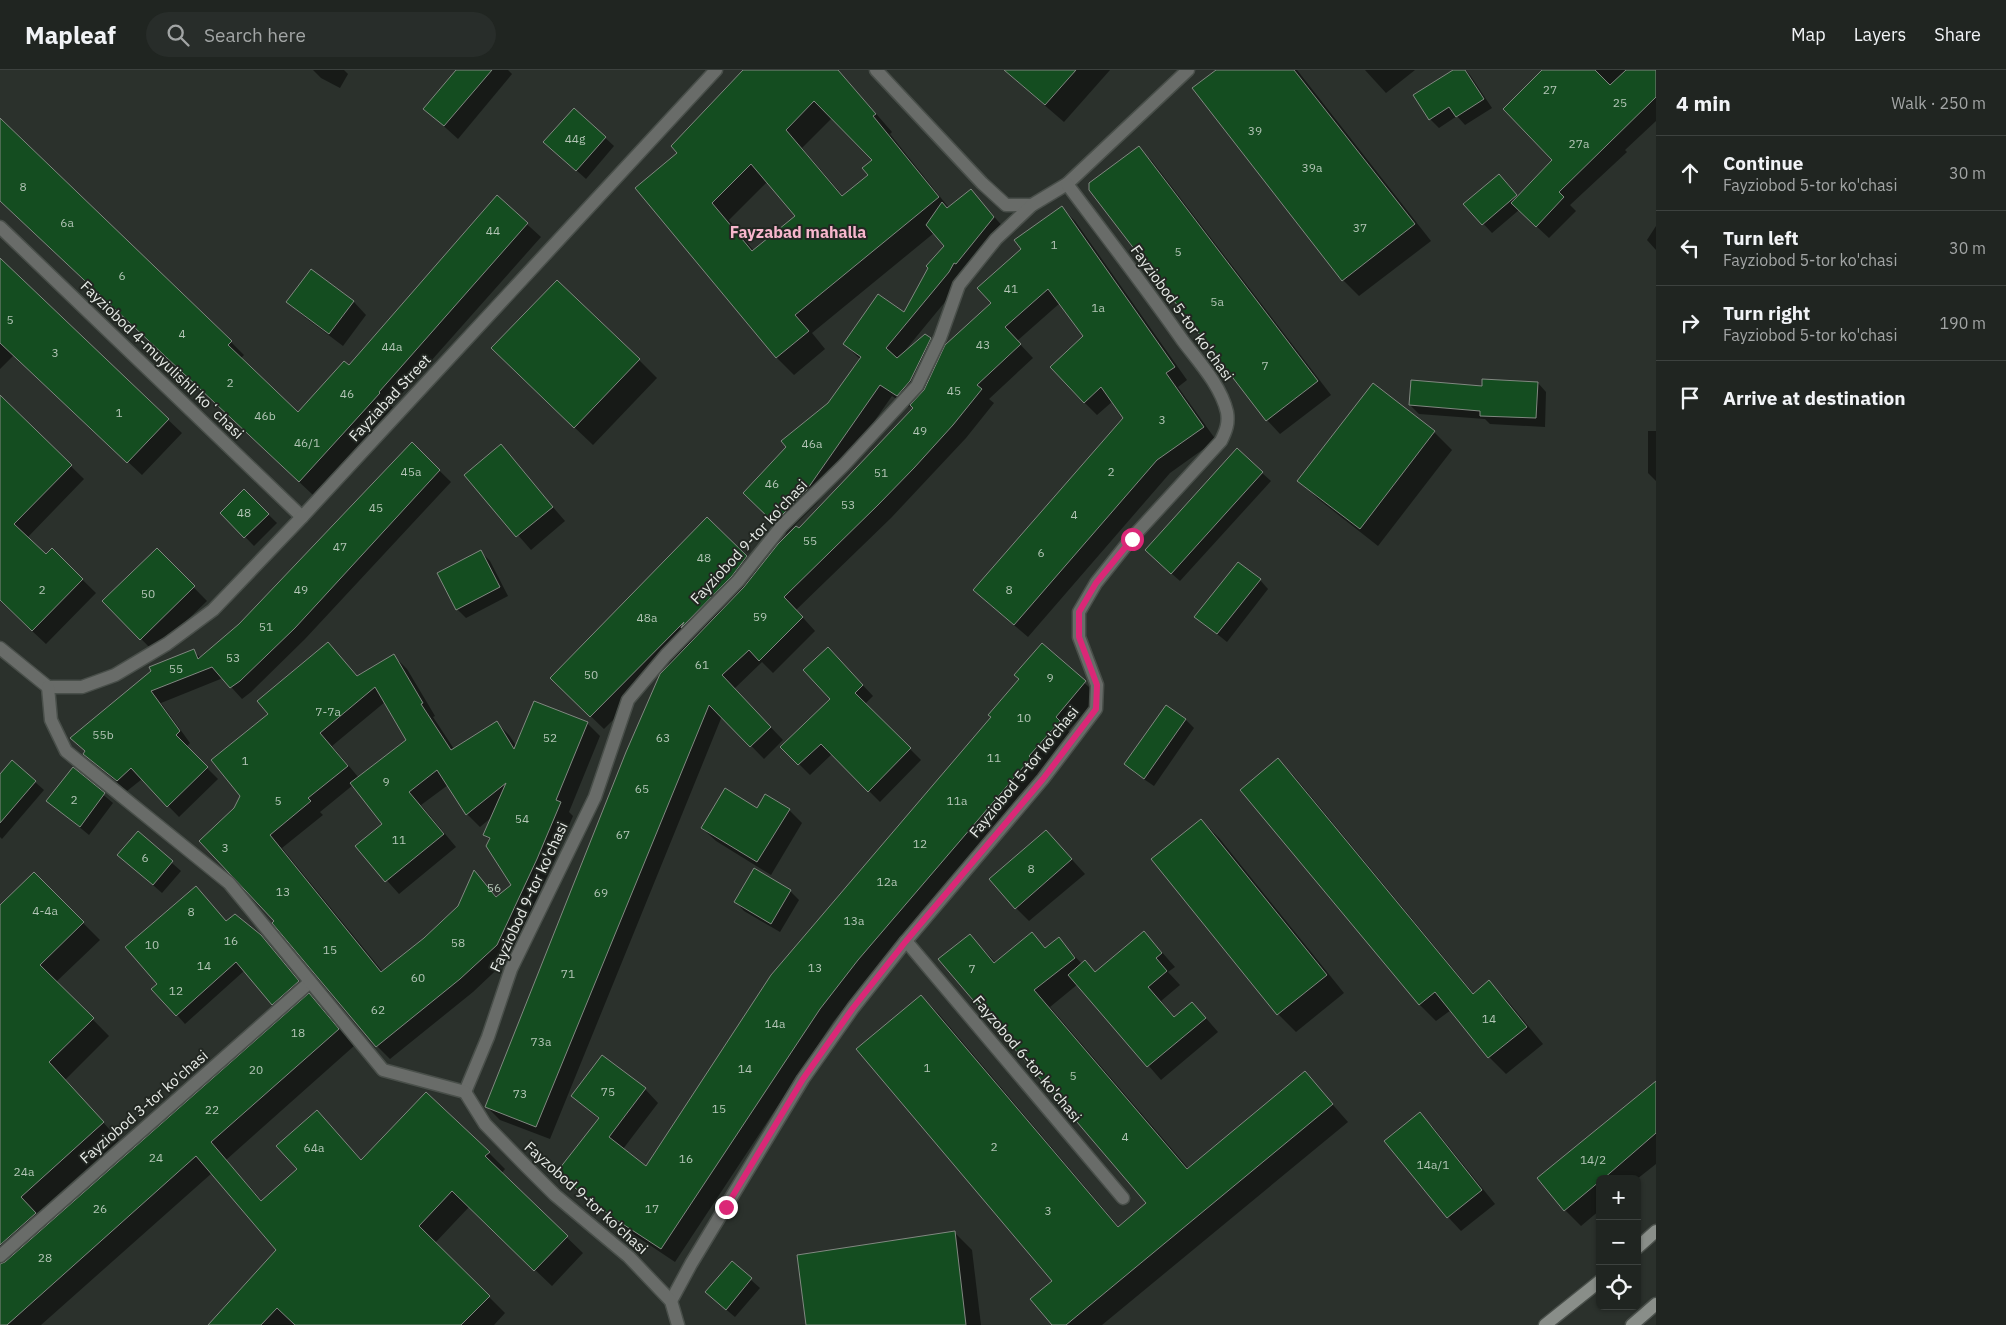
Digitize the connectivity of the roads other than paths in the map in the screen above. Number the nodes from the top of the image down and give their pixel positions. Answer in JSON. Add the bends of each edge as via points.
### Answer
{"nodes":[{"id":1,"x":716,"y":70,"type":"edge"},
{"id":2,"x":876,"y":70,"type":"edge"},
{"id":3,"x":1188,"y":70,"type":"edge"},
{"id":4,"x":1067,"y":184,"type":"junction"},
{"id":5,"x":1032,"y":204,"type":"junction"},
{"id":6,"x":0,"y":226,"type":"edge"},
{"id":7,"x":302,"y":517,"type":"junction"},
{"id":8,"x":0,"y":648,"type":"edge"},
{"id":9,"x":48,"y":687,"type":"junction"},
{"id":10,"x":906,"y":941,"type":"junction"},
{"id":11,"x":310,"y":982,"type":"junction"},
{"id":12,"x":465,"y":1092,"type":"junction"},
{"id":13,"x":1123,"y":1198,"type":"dead end"},
{"id":14,"x":1656,"y":1231,"type":"edge"},
{"id":15,"x":1641,"y":1244,"type":"edge"},
{"id":16,"x":0,"y":1256,"type":"edge"},
{"id":17,"x":1596,"y":1283,"type":"edge"},
{"id":18,"x":671,"y":1301,"type":"junction"},
{"id":19,"x":1656,"y":1304,"type":"edge"},
{"id":20,"x":678,"y":1325,"type":"edge"},
{"id":21,"x":1545,"y":1325,"type":"edge"},
{"id":22,"x":1632,"y":1325,"type":"edge"}],
"edges":[{"from":1,"to":7,"type":"street","name":"Fayziabad Street"},
{"from":2,"to":5,"type":"street","via":[[1006,205]]},
{"from":3,"to":4,"type":"street","name":"Fayziobod 9-tor ko'chasi"},
{"from":4,"to":5,"type":"street","name":"Fayziobod 9-tor ko'chasi"},
{"from":4,"to":10,"type":"street","name":"Fayziobod 5-tor ko'chasi","via":[[1140,279],[1222,396],[1228,426],[1221,441],[1096,583],[1079,612],[1079,637],[1097,685],[1096,709],[1043,779]]},
{"from":5,"to":12,"type":"street","name":"Fayziobod 9-tor ko'chasi","via":[[996,239],[959,285],[940,338],[917,386],[781,527],[738,581],[666,655],[628,700],[595,797],[511,969]]},
{"from":6,"to":7,"type":"street","name":"Fayziobod 4-muyulishli koʻchasi"},
{"from":7,"to":9,"type":"street","name":"Fayziabad Street","via":[[213,610],[167,644],[115,675],[82,687]]},
{"from":8,"to":9,"type":"street"},
{"from":9,"to":11,"type":"street","via":[[51,720],[66,751],[229,883]]},
{"from":10,"to":13,"type":"street","name":"Fayzobod 6-tor ko'chasi"},
{"from":10,"to":18,"type":"street","name":"Fayziobod 5-tor ko'chasi","via":[[803,1079]]},
{"from":11,"to":12,"type":"street","via":[[383,1070]]},
{"from":11,"to":16,"type":"street","name":"Fayziobod 3-tor ko'chasi"},
{"from":12,"to":18,"type":"street","name":"Fayzobod 9-tor ko'chasi","via":[[485,1124],[526,1166],[628,1257]]},
{"from":14,"to":15,"type":"main road"},
{"from":17,"to":21,"type":"main road"},
{"from":18,"to":20,"type":"street"},
{"from":19,"to":22,"type":"main road"}]}
